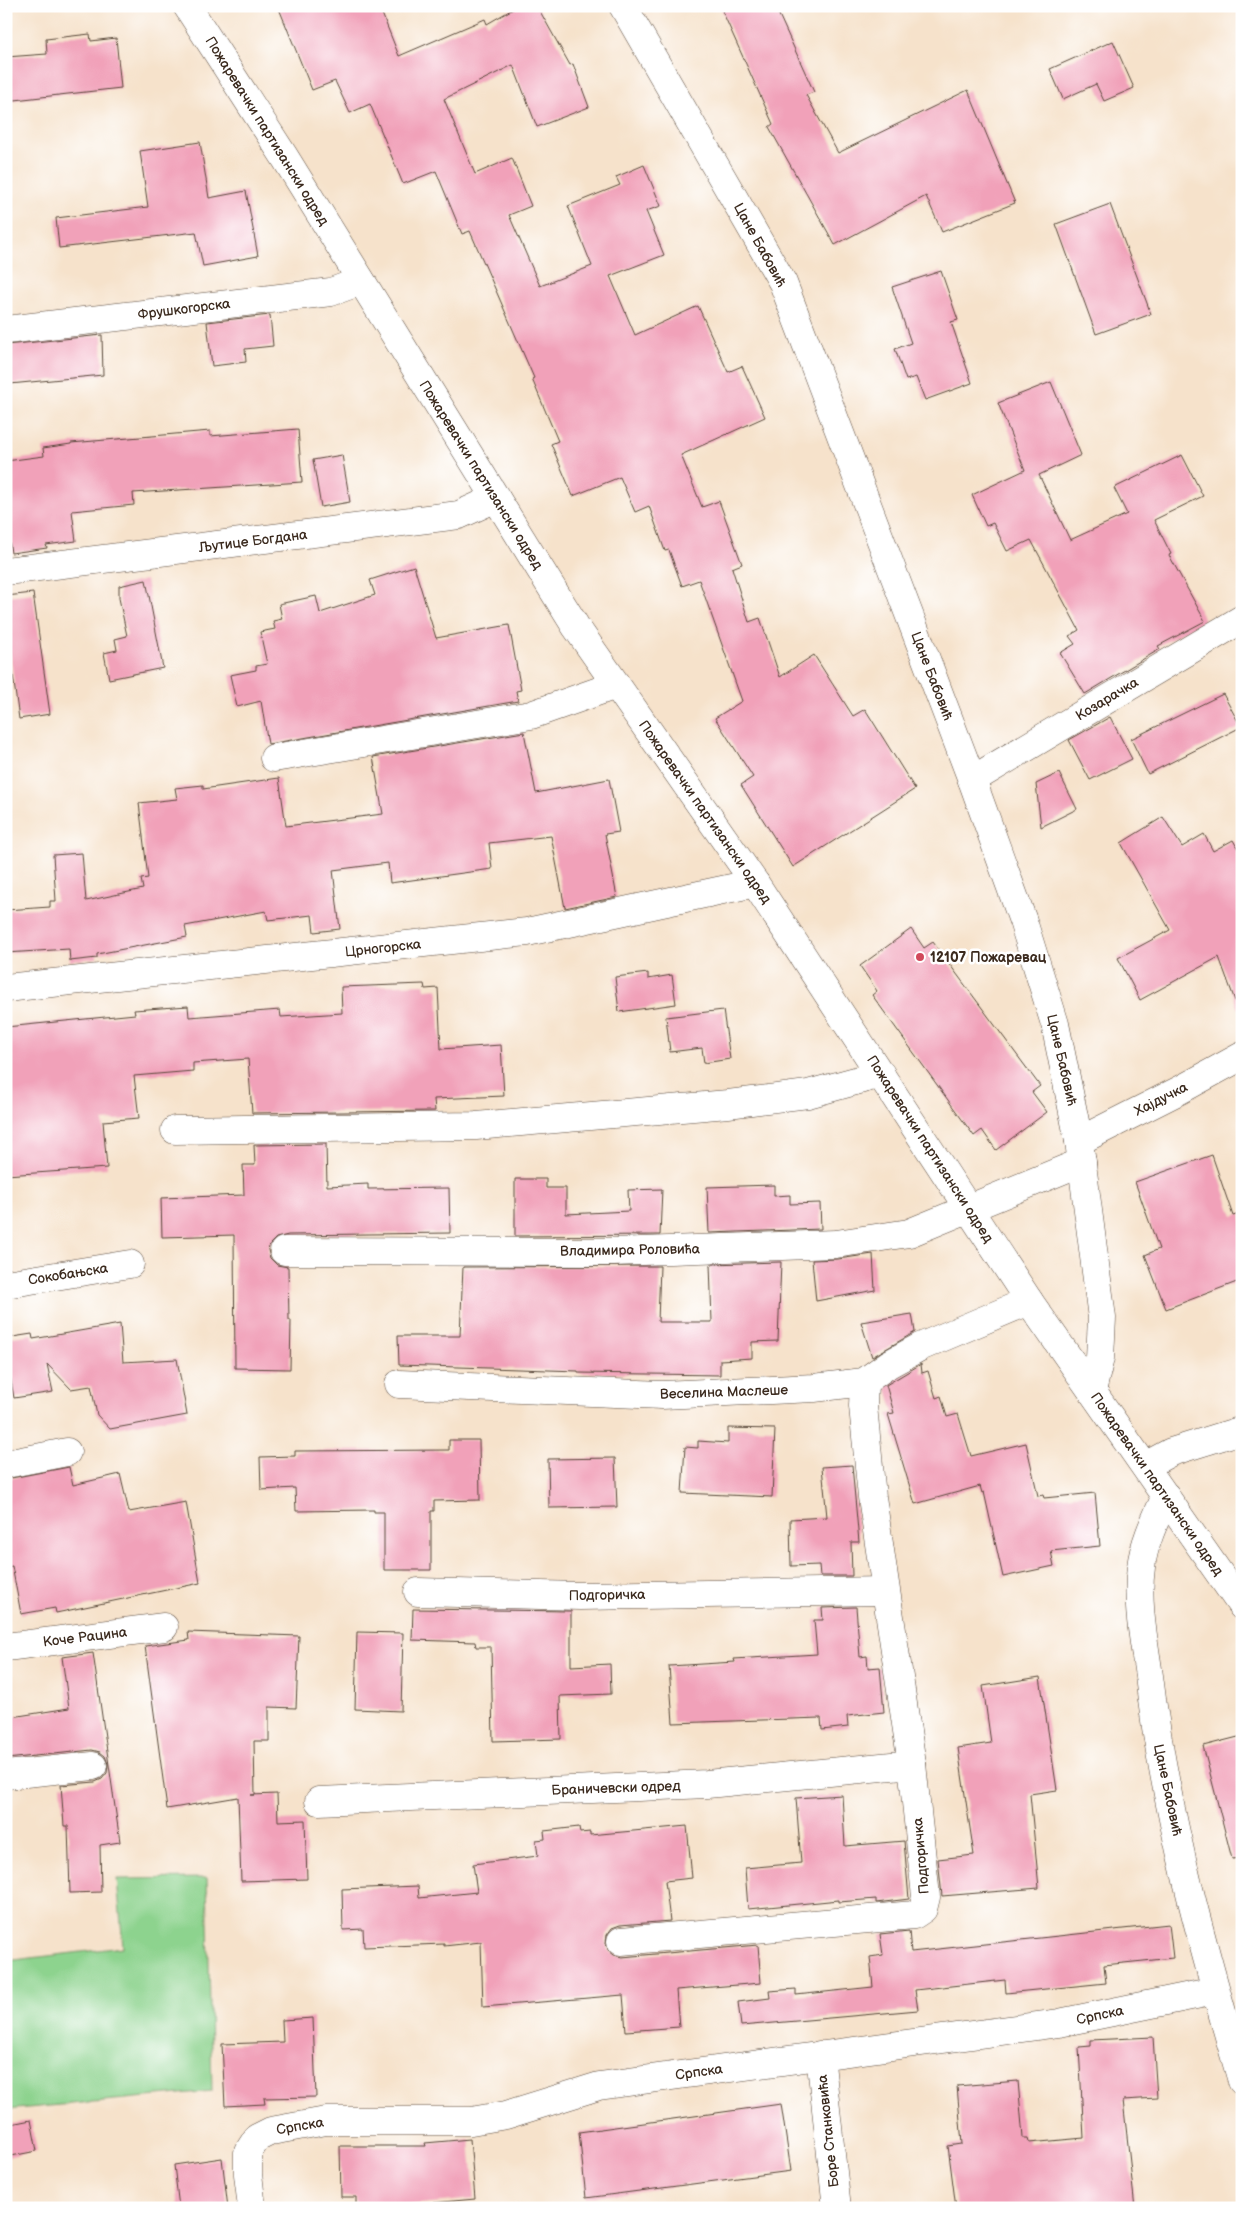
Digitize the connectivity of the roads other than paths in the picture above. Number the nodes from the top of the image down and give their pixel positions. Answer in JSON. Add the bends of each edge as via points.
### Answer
{"nodes":[{"id":1,"x":187,"y":6,"type":"edge"},
{"id":2,"x":623,"y":6,"type":"edge"},
{"id":3,"x":361,"y":281,"type":"junction"},
{"id":4,"x":6,"y":330,"type":"edge"},
{"id":5,"x":496,"y":498,"type":"junction"},
{"id":6,"x":6,"y":571,"type":"edge"},
{"id":7,"x":1242,"y":619,"type":"edge"},
{"id":8,"x":616,"y":685,"type":"junction"},
{"id":9,"x":274,"y":758,"type":"dead end"},
{"id":10,"x":972,"y":780,"type":"junction"},
{"id":11,"x":756,"y":883,"type":"junction"},
{"id":12,"x":6,"y":988,"type":"edge"},
{"id":13,"x":1242,"y":1056,"type":"edge"},
{"id":14,"x":881,"y":1074,"type":"junction"},
{"id":15,"x":175,"y":1130,"type":"dead end"},
{"id":16,"x":1080,"y":1151,"type":"junction"},
{"id":17,"x":969,"y":1207,"type":"junction"},
{"id":18,"x":284,"y":1251,"type":"dead end"},
{"id":19,"x":130,"y":1264,"type":"dead end"},
{"id":20,"x":6,"y":1284,"type":"edge"},
{"id":21,"x":1029,"y":1301,"type":"junction"},
{"id":22,"x":864,"y":1382,"type":"junction"},
{"id":23,"x":399,"y":1384,"type":"dead end"},
{"id":24,"x":1092,"y":1391,"type":"junction"},
{"id":25,"x":1242,"y":1430,"type":"edge"},
{"id":26,"x":68,"y":1452,"type":"dead end"},
{"id":27,"x":6,"y":1464,"type":"edge"},
{"id":28,"x":1145,"y":1466,"type":"junction"},
{"id":29,"x":1166,"y":1496,"type":"junction"},
{"id":30,"x":885,"y":1591,"type":"junction"},
{"id":31,"x":418,"y":1592,"type":"dead end"},
{"id":32,"x":1242,"y":1606,"type":"edge"},
{"id":33,"x":164,"y":1627,"type":"dead end"},
{"id":34,"x":6,"y":1648,"type":"edge"},
{"id":35,"x":912,"y":1764,"type":"junction"},
{"id":36,"x":93,"y":1766,"type":"dead end"},
{"id":37,"x":6,"y":1775,"type":"edge"},
{"id":38,"x":320,"y":1801,"type":"dead end"},
{"id":39,"x":621,"y":1941,"type":"dead end"},
{"id":40,"x":1215,"y":1991,"type":"junction"},
{"id":41,"x":820,"y":2055,"type":"junction"},
{"id":42,"x":1242,"y":2081,"type":"edge"},
{"id":43,"x":252,"y":2208,"type":"edge"},
{"id":44,"x":836,"y":2208,"type":"edge"}],
"edges":[{"from":1,"to":3,"type":"street","name":"Пожаревачки партизански одред"},
{"from":2,"to":10,"type":"street","name":"Цане Бабовић","via":[[783,283]]},
{"from":3,"to":4,"type":"street","name":"Фрушкогорска","via":[[331,292]]},
{"from":3,"to":5,"type":"street","name":"Пожаревачки партизански одред"},
{"from":5,"to":6,"type":"street","name":"Љутице Богдана","via":[[459,515]]},
{"from":5,"to":8,"type":"street","name":"Пожаревачки партизански одред"},
{"from":7,"to":10,"type":"street","name":"Козарачка"},
{"from":8,"to":9,"type":"street","via":[[531,715]]},
{"from":8,"to":11,"type":"street","name":"Пожаревачки партизански одред"},
{"from":10,"to":16,"type":"street","name":"Цане Бабовић","via":[[1023,921],[1055,1024]]},
{"from":11,"to":12,"type":"street","name":"Црногорска","via":[[527,932]]},
{"from":11,"to":14,"type":"street","name":"Пожаревачки партизански одред"},
{"from":13,"to":16,"type":"street","name":"Хајдучка"},
{"from":14,"to":15,"type":"street","via":[[808,1094],[476,1126]]},
{"from":14,"to":17,"type":"street","name":"Пожаревачки партизански одред"},
{"from":16,"to":17,"type":"street","name":"Хајдучка"},
{"from":16,"to":24,"type":"street","name":"Цане Бабовић","via":[[1102,1318],[1100,1358]]},
{"from":17,"to":18,"type":"street","name":"Владимира Роловића","via":[[909,1233],[836,1244],[614,1252]]},
{"from":17,"to":21,"type":"street","name":"Пожаревачки партизански одред"},
{"from":19,"to":20,"type":"street","name":"Сокобањска"},
{"from":21,"to":22,"type":"street","name":"Веселина Маслеше","via":[[920,1347]]},
{"from":21,"to":24,"type":"street","name":"Пожаревачки партизански одред"},
{"from":22,"to":23,"type":"street","name":"Веселина Маслеше","via":[[814,1388],[662,1395]]},
{"from":22,"to":30,"type":"street","name":"Подгоричка","via":[[863,1406]]},
{"from":24,"to":28,"type":"street","name":"Пожаревачки партизански одред"},
{"from":25,"to":28,"type":"street","via":[[1171,1452]]},
{"from":26,"to":27,"type":"street"},
{"from":28,"to":29,"type":"street","name":"Пожаревачки партизански одред"},
{"from":29,"to":32,"type":"street","name":"Пожаревачки партизански одред"},
{"from":29,"to":40,"type":"street","name":"Цане Бабовић","via":[[1141,1567],[1140,1606],[1162,1772]]},
{"from":30,"to":31,"type":"street","name":"Подгоричка","via":[[580,1596]]},
{"from":30,"to":35,"type":"street","name":"Подгоричка"},
{"from":33,"to":34,"type":"street","name":"Коче Рацина"},
{"from":35,"to":38,"type":"street","name":"Браничевски одред","via":[[707,1784]]},
{"from":35,"to":39,"type":"street","name":"Подгоричка","via":[[926,1897],[924,1909],[914,1915]]},
{"from":36,"to":37,"type":"street"},
{"from":40,"to":41,"type":"street","name":"Српска","via":[[1059,2023]]},
{"from":40,"to":42,"type":"street","name":"Цане Бабовић"},
{"from":41,"to":43,"type":"street","name":"Српска","via":[[599,2086],[506,2115],[471,2121],[326,2121],[271,2131],[257,2138],[248,2152]]},
{"from":41,"to":44,"type":"street","name":"Боре Станковића"}]}
